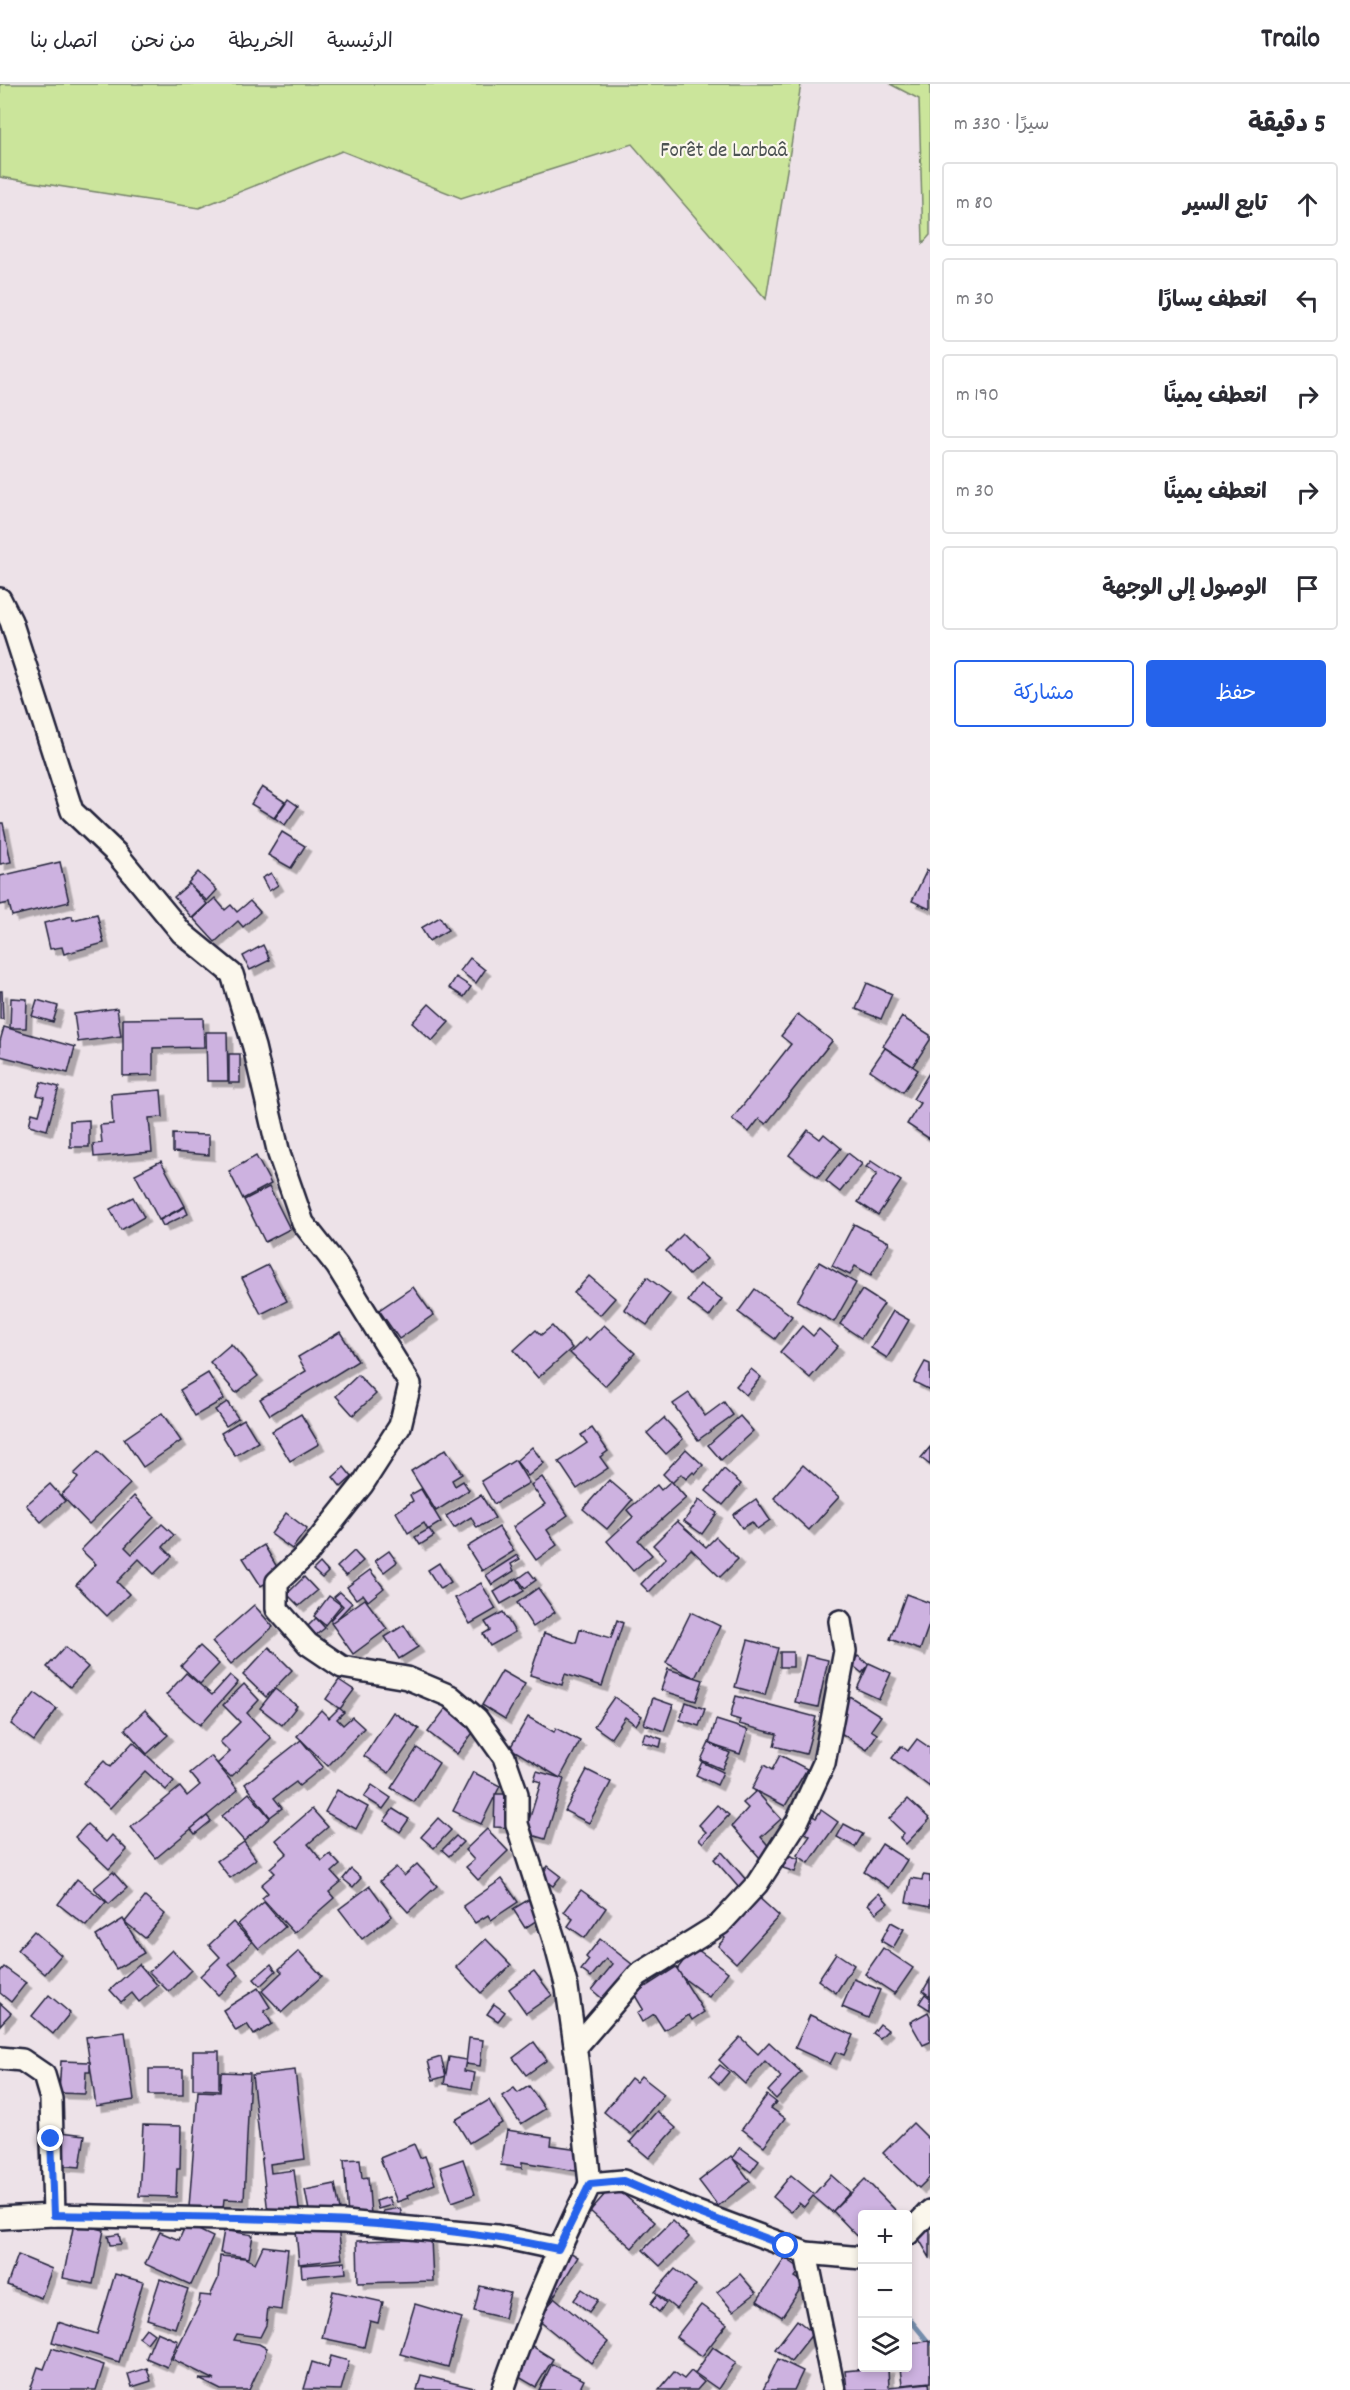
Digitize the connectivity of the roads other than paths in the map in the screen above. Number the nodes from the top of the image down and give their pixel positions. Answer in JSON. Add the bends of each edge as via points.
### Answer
{"nodes":[{"id":1,"x":0,"y":599,"type":"edge"},
{"id":2,"x":840,"y":1622,"type":"dead end"},
{"id":3,"x":575,"y":2048,"type":"junction"},
{"id":4,"x":0,"y":2058,"type":"edge"},
{"id":5,"x":590,"y":2184,"type":"junction"},
{"id":6,"x":930,"y":2211,"type":"edge"},
{"id":7,"x":54,"y":2215,"type":"junction"},
{"id":8,"x":0,"y":2218,"type":"edge"},
{"id":9,"x":912,"y":2230,"type":"edge"},
{"id":10,"x":558,"y":2249,"type":"junction"},
{"id":11,"x":806,"y":2253,"type":"junction"},
{"id":12,"x":858,"y":2258,"type":"edge"},
{"id":13,"x":503,"y":2390,"type":"edge"},
{"id":14,"x":834,"y":2390,"type":"edge"}],
"edges":[{"from":1,"to":3,"type":"street","via":[[11,621],[72,811],[116,853],[182,933],[232,974],[279,1154],[303,1223],[337,1266],[410,1384],[400,1426],[362,1485],[308,1553],[277,1582],[277,1609],[308,1644],[342,1667],[407,1678],[450,1696],[477,1719],[504,1757],[517,1794],[517,1824],[564,1978]]},
{"from":2,"to":3,"type":"street","via":[[845,1651],[824,1763],[797,1822],[757,1884],[720,1924],[638,1975]]},
{"from":3,"to":5,"type":"street"},
{"from":4,"to":7,"type":"street","via":[[22,2061],[44,2075],[51,2099]]},
{"from":5,"to":10,"type":"street"},
{"from":5,"to":11,"type":"street","via":[[623,2181]]},
{"from":6,"to":9,"type":"street"},
{"from":7,"to":8,"type":"street"},
{"from":7,"to":10,"type":"street","via":[[345,2222],[497,2236]]},
{"from":10,"to":13,"type":"street"},
{"from":11,"to":12,"type":"street"},
{"from":11,"to":14,"type":"street"}]}
